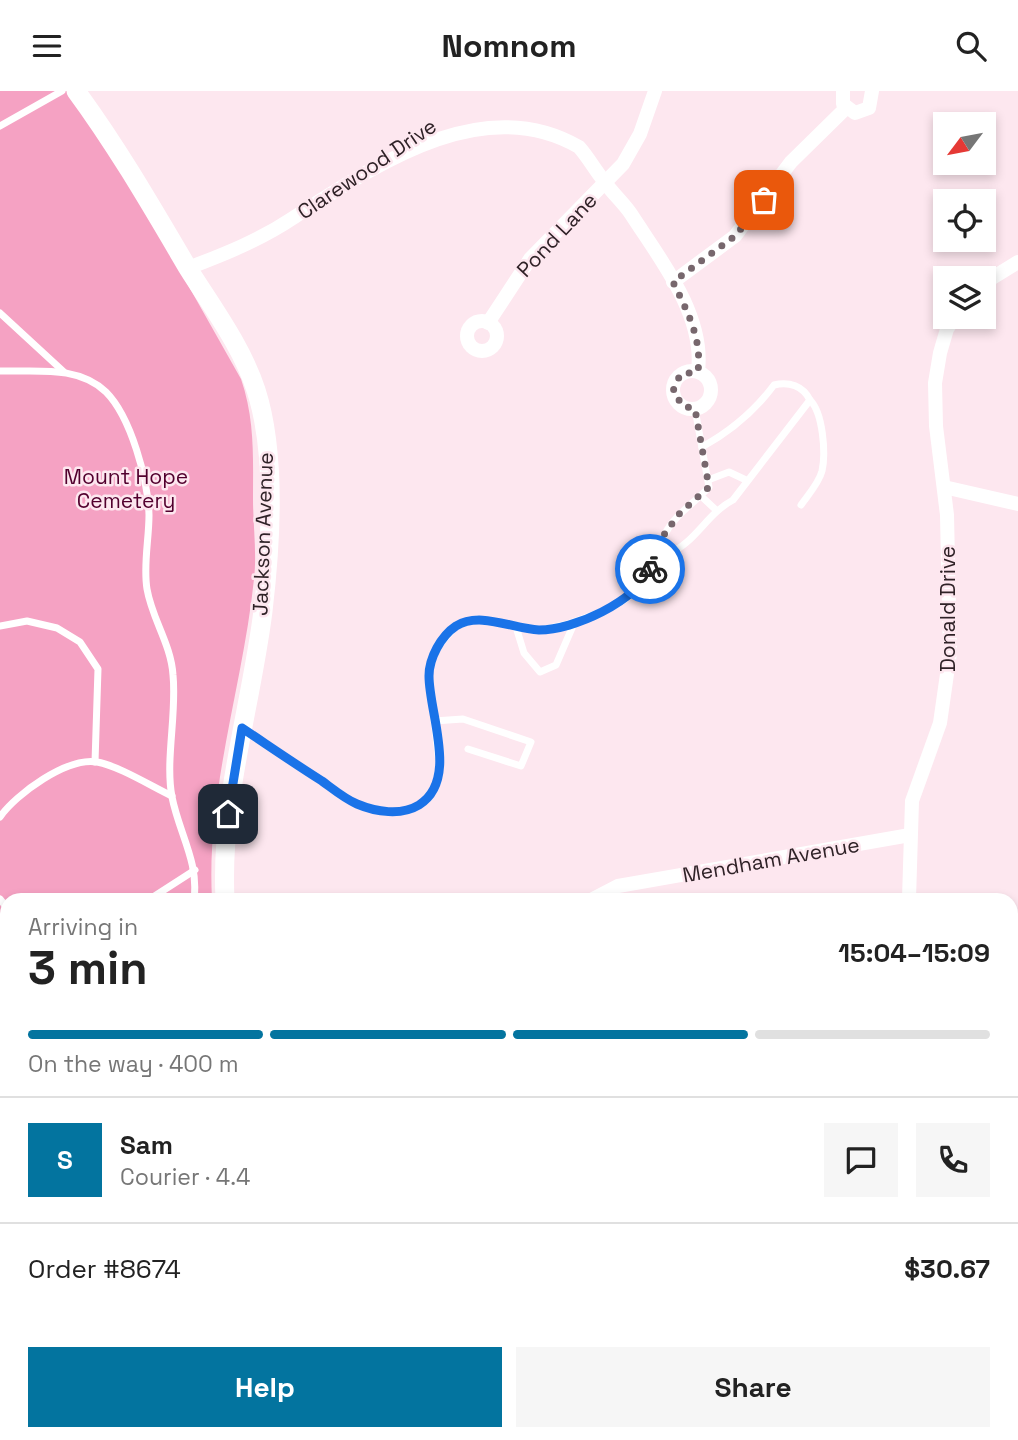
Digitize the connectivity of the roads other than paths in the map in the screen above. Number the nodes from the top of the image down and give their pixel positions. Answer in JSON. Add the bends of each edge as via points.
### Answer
{"nodes":[{"id":1,"x":62,"y":91,"type":"edge"},
{"id":2,"x":76,"y":91,"type":"edge"},
{"id":3,"x":655,"y":91,"type":"edge"},
{"id":4,"x":842,"y":91,"type":"edge"},
{"id":5,"x":872,"y":91,"type":"edge"},
{"id":6,"x":846,"y":108,"type":"junction"},
{"id":7,"x":526,"y":114,"type":"dead end"},
{"id":8,"x":429,"y":125,"type":"dead end"},
{"id":9,"x":0,"y":126,"type":"edge"},
{"id":10,"x":605,"y":183,"type":"junction"},
{"id":11,"x":1018,"y":261,"type":"edge"},
{"id":12,"x":188,"y":268,"type":"junction"},
{"id":13,"x":996,"y":275,"type":"edge"},
{"id":14,"x":673,"y":282,"type":"junction"},
{"id":15,"x":0,"y":313,"type":"edge"},
{"id":16,"x":488,"y":323,"type":"dead end"},
{"id":17,"x":950,"y":329,"type":"edge"},
{"id":18,"x":0,"y":371,"type":"edge"},
{"id":19,"x":698,"y":371,"type":"junction"},
{"id":20,"x":65,"y":372,"type":"junction"},
{"id":21,"x":810,"y":400,"type":"junction"},
{"id":22,"x":695,"y":409,"type":"junction"},
{"id":23,"x":702,"y":447,"type":"junction"},
{"id":24,"x":708,"y":480,"type":"junction"},
{"id":25,"x":746,"y":480,"type":"junction"},
{"id":26,"x":944,"y":487,"type":"junction"},
{"id":27,"x":701,"y":496,"type":"junction"},
{"id":28,"x":1018,"y":504,"type":"edge"},
{"id":29,"x":801,"y":505,"type":"dead end"},
{"id":30,"x":715,"y":509,"type":"junction"},
{"id":31,"x":659,"y":550,"type":"junction"},
{"id":32,"x":568,"y":624,"type":"junction"},
{"id":33,"x":0,"y":625,"type":"edge"},
{"id":34,"x":516,"y":627,"type":"junction"},
{"id":35,"x":434,"y":721,"type":"junction"},
{"id":36,"x":242,"y":728,"type":"junction"},
{"id":37,"x":468,"y":749,"type":"dead end"},
{"id":38,"x":95,"y":762,"type":"junction"},
{"id":39,"x":172,"y":796,"type":"junction"},
{"id":40,"x":0,"y":817,"type":"edge"},
{"id":41,"x":910,"y":835,"type":"junction"},
{"id":42,"x":195,"y":870,"type":"junction"},
{"id":43,"x":159,"y":893,"type":"edge"},
{"id":44,"x":194,"y":893,"type":"edge"},
{"id":45,"x":225,"y":893,"type":"edge"},
{"id":46,"x":605,"y":893,"type":"edge"},
{"id":47,"x":909,"y":893,"type":"edge"}],
"edges":[{"from":1,"to":9,"type":"lane"},
{"from":2,"to":12,"type":"main road","name":"Jackson Avenue"},
{"from":3,"to":10,"type":"street","name":"Pond Lane","via":[[632,152]]},
{"from":4,"to":6,"type":"street"},
{"from":5,"to":6,"type":"street","via":[[872,103],[865,111],[855,113]]},
{"from":6,"to":14,"type":"street","via":[[790,162],[735,236]]},
{"from":7,"to":10,"type":"street","via":[[560,131]]},
{"from":8,"to":12,"type":"street","name":"Clarewood Drive","via":[[281,226],[246,246]]},
{"from":10,"to":14,"type":"street"},
{"from":10,"to":16,"type":"street","name":"Pond Lane","via":[[530,258]]},
{"from":11,"to":13,"type":"street"},
{"from":12,"to":36,"type":"main road","name":"Jackson Avenue","via":[[250,376],[267,442],[263,611]]},
{"from":14,"to":19,"type":"street","via":[[698,340]]},
{"from":15,"to":20,"type":"lane"},
{"from":17,"to":26,"type":"street","name":"Donald Drive","via":[[935,383]]},
{"from":18,"to":20,"type":"lane"},
{"from":19,"to":22,"type":"street","via":[[708,379],[712,391],[706,403]]},
{"from":19,"to":22,"type":"street","via":[[680,375],[673,391],[683,406]]},
{"from":20,"to":39,"type":"lane","via":[[85,376],[107,393],[125,420],[140,464],[149,512],[147,591],[170,653],[173,676]]},
{"from":21,"to":23,"type":"lane","via":[[800,387],[774,385],[760,405],[729,432]]},
{"from":21,"to":25,"type":"lane"},
{"from":21,"to":29,"type":"lane","via":[[817,410],[823,459],[821,473]]},
{"from":22,"to":23,"type":"lane"},
{"from":23,"to":24,"type":"lane"},
{"from":24,"to":25,"type":"lane","via":[[729,472]]},
{"from":24,"to":27,"type":"lane","via":[[709,487]]},
{"from":25,"to":30,"type":"lane","via":[[733,500]]},
{"from":26,"to":28,"type":"street"},
{"from":26,"to":41,"type":"street","name":"Donald Drive","via":[[950,653],[946,698],[912,801]]},
{"from":27,"to":30,"type":"lane"},
{"from":27,"to":31,"type":"lane","via":[[680,513]]},
{"from":30,"to":31,"type":"lane","via":[[683,548],[667,554]]},
{"from":31,"to":32,"type":"lane","via":[[642,584],[620,604]]},
{"from":32,"to":34,"type":"lane","via":[[541,630]]},
{"from":32,"to":34,"type":"lane","via":[[571,633],[556,664],[540,672],[524,653]]},
{"from":33,"to":38,"type":"lane","via":[[27,621],[57,628],[80,642],[99,669]]},
{"from":34,"to":35,"type":"lane","via":[[477,619],[456,626],[441,643],[429,674]]},
{"from":35,"to":36,"type":"lane","via":[[437,784],[428,799],[410,810],[386,812],[356,804]]},
{"from":35,"to":37,"type":"lane","via":[[463,719],[531,742],[521,767]]},
{"from":36,"to":45,"type":"main road","name":"Jackson Avenue","via":[[225,844]]},
{"from":38,"to":39,"type":"lane"},
{"from":38,"to":40,"type":"lane","via":[[64,769],[35,783]]},
{"from":39,"to":42,"type":"lane"},
{"from":41,"to":46,"type":"street","name":"Mendham Avenue","via":[[618,886]]},
{"from":41,"to":47,"type":"street","name":"Donald Drive"},
{"from":42,"to":43,"type":"lane"},
{"from":42,"to":44,"type":"lane"}]}
